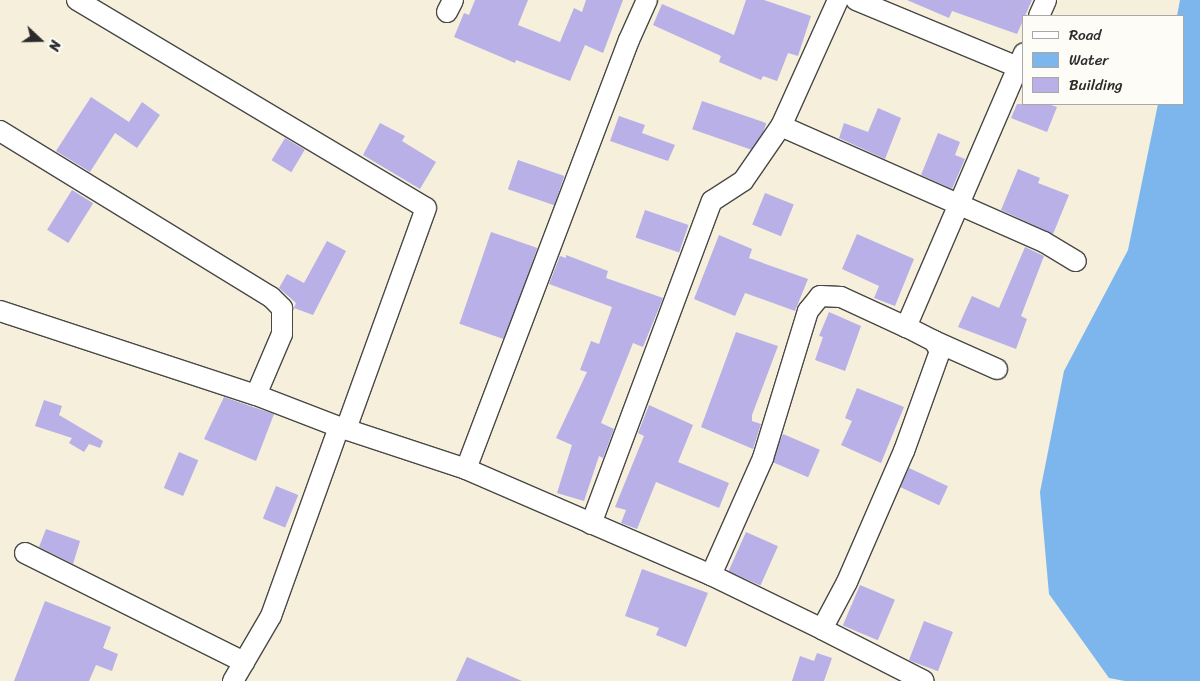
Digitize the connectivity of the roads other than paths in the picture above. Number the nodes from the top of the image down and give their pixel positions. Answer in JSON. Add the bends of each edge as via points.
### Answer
{"nodes":[{"id":1,"x":77,"y":0,"type":"edge"},
{"id":2,"x":647,"y":0,"type":"edge"},
{"id":3,"x":838,"y":0,"type":"edge"},
{"id":4,"x":856,"y":0,"type":"edge"},
{"id":5,"x":1046,"y":0,"type":"edge"},
{"id":6,"x":1039,"y":15,"type":"edge"},
{"id":7,"x":1021,"y":60,"type":"edge"},
{"id":8,"x":781,"y":126,"type":"junction"},
{"id":9,"x":0,"y":131,"type":"edge"},
{"id":10,"x":960,"y":204,"type":"junction"},
{"id":11,"x":1076,"y":261,"type":"dead end"},
{"id":12,"x":0,"y":311,"type":"edge"},
{"id":13,"x":906,"y":327,"type":"junction"},
{"id":14,"x":934,"y":341,"type":"junction"},
{"id":15,"x":997,"y":369,"type":"dead end"},
{"id":16,"x":256,"y":395,"type":"junction"},
{"id":17,"x":343,"y":428,"type":"junction"},
{"id":18,"x":466,"y":469,"type":"junction"},
{"id":19,"x":591,"y":524,"type":"junction"},
{"id":20,"x":25,"y":553,"type":"dead end"},
{"id":21,"x":711,"y":575,"type":"junction"},
{"id":22,"x":822,"y":630,"type":"junction"},
{"id":23,"x":244,"y":662,"type":"junction"},
{"id":24,"x":233,"y":681,"type":"edge"},
{"id":25,"x":924,"y":681,"type":"edge"}],
"edges":[{"from":1,"to":17,"type":"street","via":[[426,208]]},
{"from":2,"to":18,"type":"street"},
{"from":3,"to":8,"type":"street"},
{"from":4,"to":7,"type":"street"},
{"from":5,"to":6,"type":"street"},
{"from":7,"to":10,"type":"street"},
{"from":8,"to":10,"type":"street"},
{"from":8,"to":19,"type":"street","via":[[743,181],[712,201]]},
{"from":9,"to":16,"type":"street","via":[[264,292],[282,308],[282,334]]},
{"from":10,"to":11,"type":"street","via":[[1044,242]]},
{"from":10,"to":13,"type":"street"},
{"from":12,"to":16,"type":"street"},
{"from":13,"to":14,"type":"street"},
{"from":13,"to":21,"type":"street","via":[[841,297],[820,296],[808,311],[763,458]]},
{"from":14,"to":15,"type":"street"},
{"from":14,"to":22,"type":"street","via":[[940,351],[904,452],[847,582]]},
{"from":16,"to":17,"type":"street"},
{"from":17,"to":18,"type":"street"},
{"from":17,"to":23,"type":"street","via":[[271,616]]},
{"from":18,"to":19,"type":"street"},
{"from":19,"to":21,"type":"street"},
{"from":20,"to":23,"type":"street"},
{"from":21,"to":22,"type":"street"},
{"from":22,"to":25,"type":"street"},
{"from":23,"to":24,"type":"street"}]}
